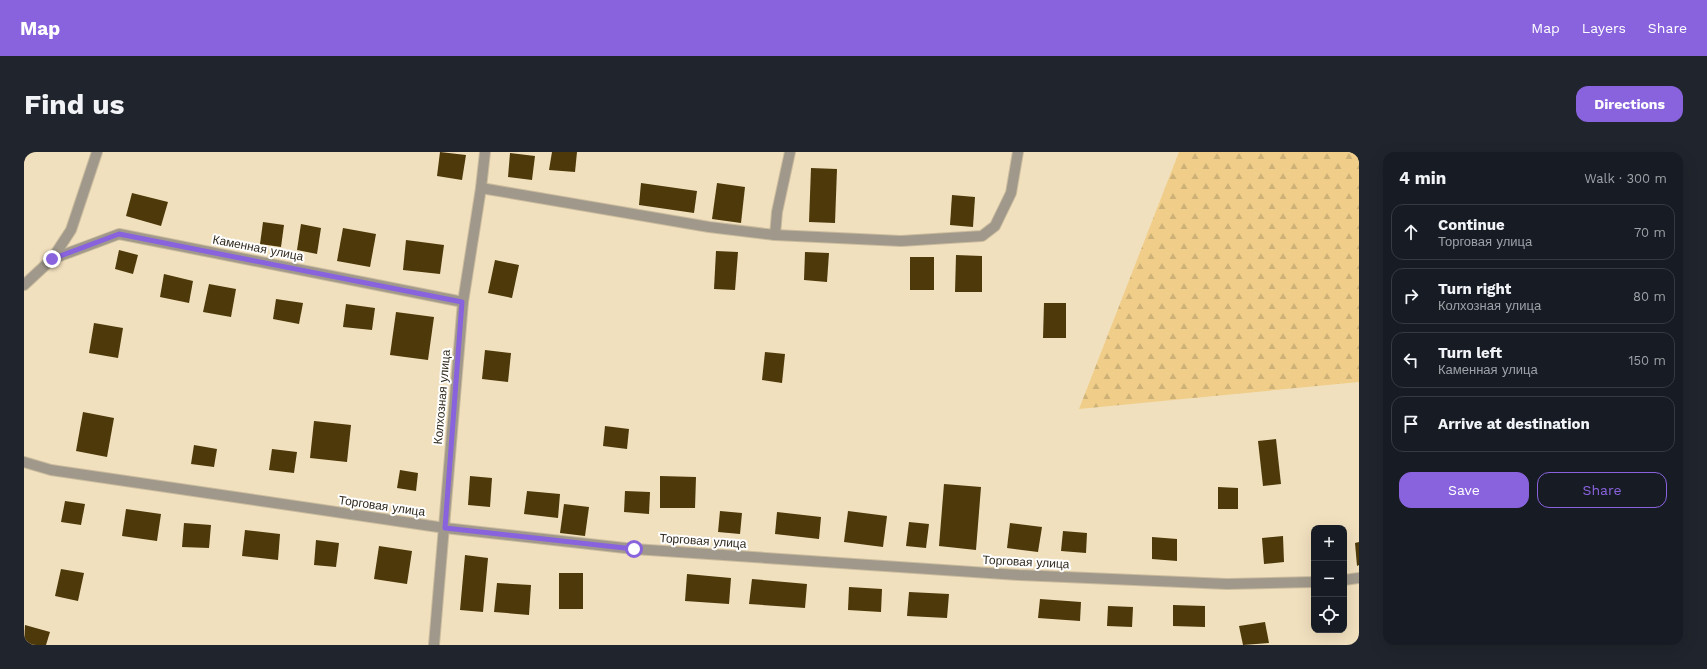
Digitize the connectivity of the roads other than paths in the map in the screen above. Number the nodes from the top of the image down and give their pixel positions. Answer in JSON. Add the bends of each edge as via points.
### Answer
{"nodes":[{"id":1,"x":97,"y":152,"type":"edge"},
{"id":2,"x":486,"y":152,"type":"edge"},
{"id":3,"x":790,"y":152,"type":"edge"},
{"id":4,"x":1018,"y":152,"type":"edge"},
{"id":5,"x":481,"y":188,"type":"junction"},
{"id":6,"x":775,"y":235,"type":"junction"},
{"id":7,"x":52,"y":259,"type":"junction"},
{"id":8,"x":24,"y":285,"type":"edge"},
{"id":9,"x":462,"y":302,"type":"junction"},
{"id":10,"x":24,"y":462,"type":"edge"},
{"id":11,"x":445,"y":528,"type":"junction"},
{"id":12,"x":1359,"y":578,"type":"edge"},
{"id":13,"x":1347,"y":580,"type":"edge"},
{"id":14,"x":1311,"y":582,"type":"edge"},
{"id":15,"x":434,"y":645,"type":"edge"}],
"edges":[{"from":1,"to":7,"type":"street","via":[[71,230]]},
{"from":2,"to":5,"type":"street","name":"Колхозная улица"},
{"from":3,"to":6,"type":"street"},
{"from":4,"to":6,"type":"street","via":[[1011,194],[995,226],[982,236],[901,242]]},
{"from":5,"to":6,"type":"street","via":[[709,227]]},
{"from":5,"to":9,"type":"street","name":"Колхозная улица"},
{"from":7,"to":8,"type":"street"},
{"from":7,"to":9,"type":"street","name":"Каменная улица","via":[[119,234]]},
{"from":9,"to":11,"type":"street","name":"Колхозная улица"},
{"from":10,"to":11,"type":"street","name":"Торговая улица","via":[[51,470]]},
{"from":11,"to":14,"type":"street","name":"Торговая улица","via":[[634,549],[1020,576],[1227,584]]},
{"from":11,"to":15,"type":"street","name":"Колхозная улица"},
{"from":12,"to":13,"type":"street"}]}
